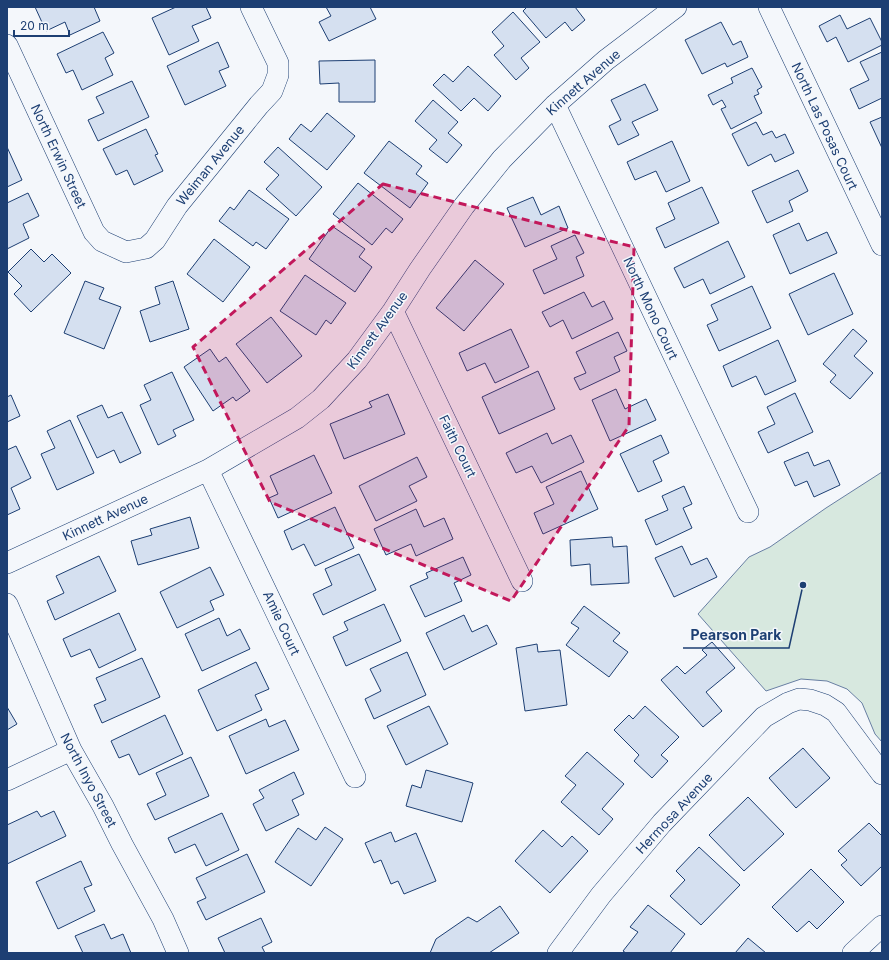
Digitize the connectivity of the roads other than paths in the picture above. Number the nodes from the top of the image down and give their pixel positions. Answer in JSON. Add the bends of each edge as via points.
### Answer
{"nodes":[{"id":1,"x":251,"y":7,"type":"edge"},
{"id":2,"x":676,"y":7,"type":"edge"},
{"id":3,"x":769,"y":7,"type":"edge"},
{"id":4,"x":7,"y":45,"type":"edge"},
{"id":5,"x":554,"y":105,"type":"junction"},
{"id":6,"x":882,"y":245,"type":"edge"},
{"id":7,"x":126,"y":252,"type":"joint"},
{"id":8,"x":393,"y":311,"type":"junction"},
{"id":9,"x":208,"y":470,"type":"junction"},
{"id":10,"x":748,"y":512,"type":"dead end"},
{"id":11,"x":7,"y":563,"type":"edge"},
{"id":12,"x":522,"y":580,"type":"dead end"},
{"id":13,"x":7,"y":604,"type":"edge"},
{"id":14,"x":71,"y":750,"type":"junction"},
{"id":15,"x":882,"y":774,"type":"edge"},
{"id":16,"x":355,"y":777,"type":"dead end"},
{"id":17,"x":7,"y":780,"type":"edge"},
{"id":18,"x":882,"y":926,"type":"edge"},
{"id":19,"x":178,"y":953,"type":"edge"},
{"id":20,"x":558,"y":953,"type":"edge"},
{"id":21,"x":853,"y":953,"type":"edge"}],
"edges":[{"from":1,"to":7,"type":"street","name":"Weiman Avenue","via":[[278,63],[278,75],[272,91],[176,206],[155,240],[146,248]]},
{"from":2,"to":5,"type":"street","name":"Kinnett Avenue","via":[[606,60]]},
{"from":3,"to":6,"type":"street","name":"North Las Posas Court"},
{"from":4,"to":7,"type":"street","name":"North Erwin Street","via":[[94,232],[102,241]]},
{"from":5,"to":8,"type":"street","name":"Kinnett Avenue","via":[[502,159],[464,206]]},
{"from":5,"to":10,"type":"street","name":"North Mono Court"},
{"from":8,"to":9,"type":"street","name":"Kinnett Avenue","via":[[357,360],[321,399],[297,418]]},
{"from":8,"to":12,"type":"street","name":"Faith Court"},
{"from":9,"to":11,"type":"street","name":"Kinnett Avenue"},
{"from":9,"to":16,"type":"street","name":"Amie Court"},
{"from":13,"to":14,"type":"street","name":"North Inyo Street"},
{"from":14,"to":17,"type":"street"},
{"from":14,"to":19,"type":"street","name":"North Inyo Street","via":[[163,919]]},
{"from":15,"to":20,"type":"street","name":"Hermosa Avenue","via":[[836,712],[810,700],[799,699],[788,703],[764,717],[662,823],[601,895]]},
{"from":18,"to":21,"type":"street"}]}
